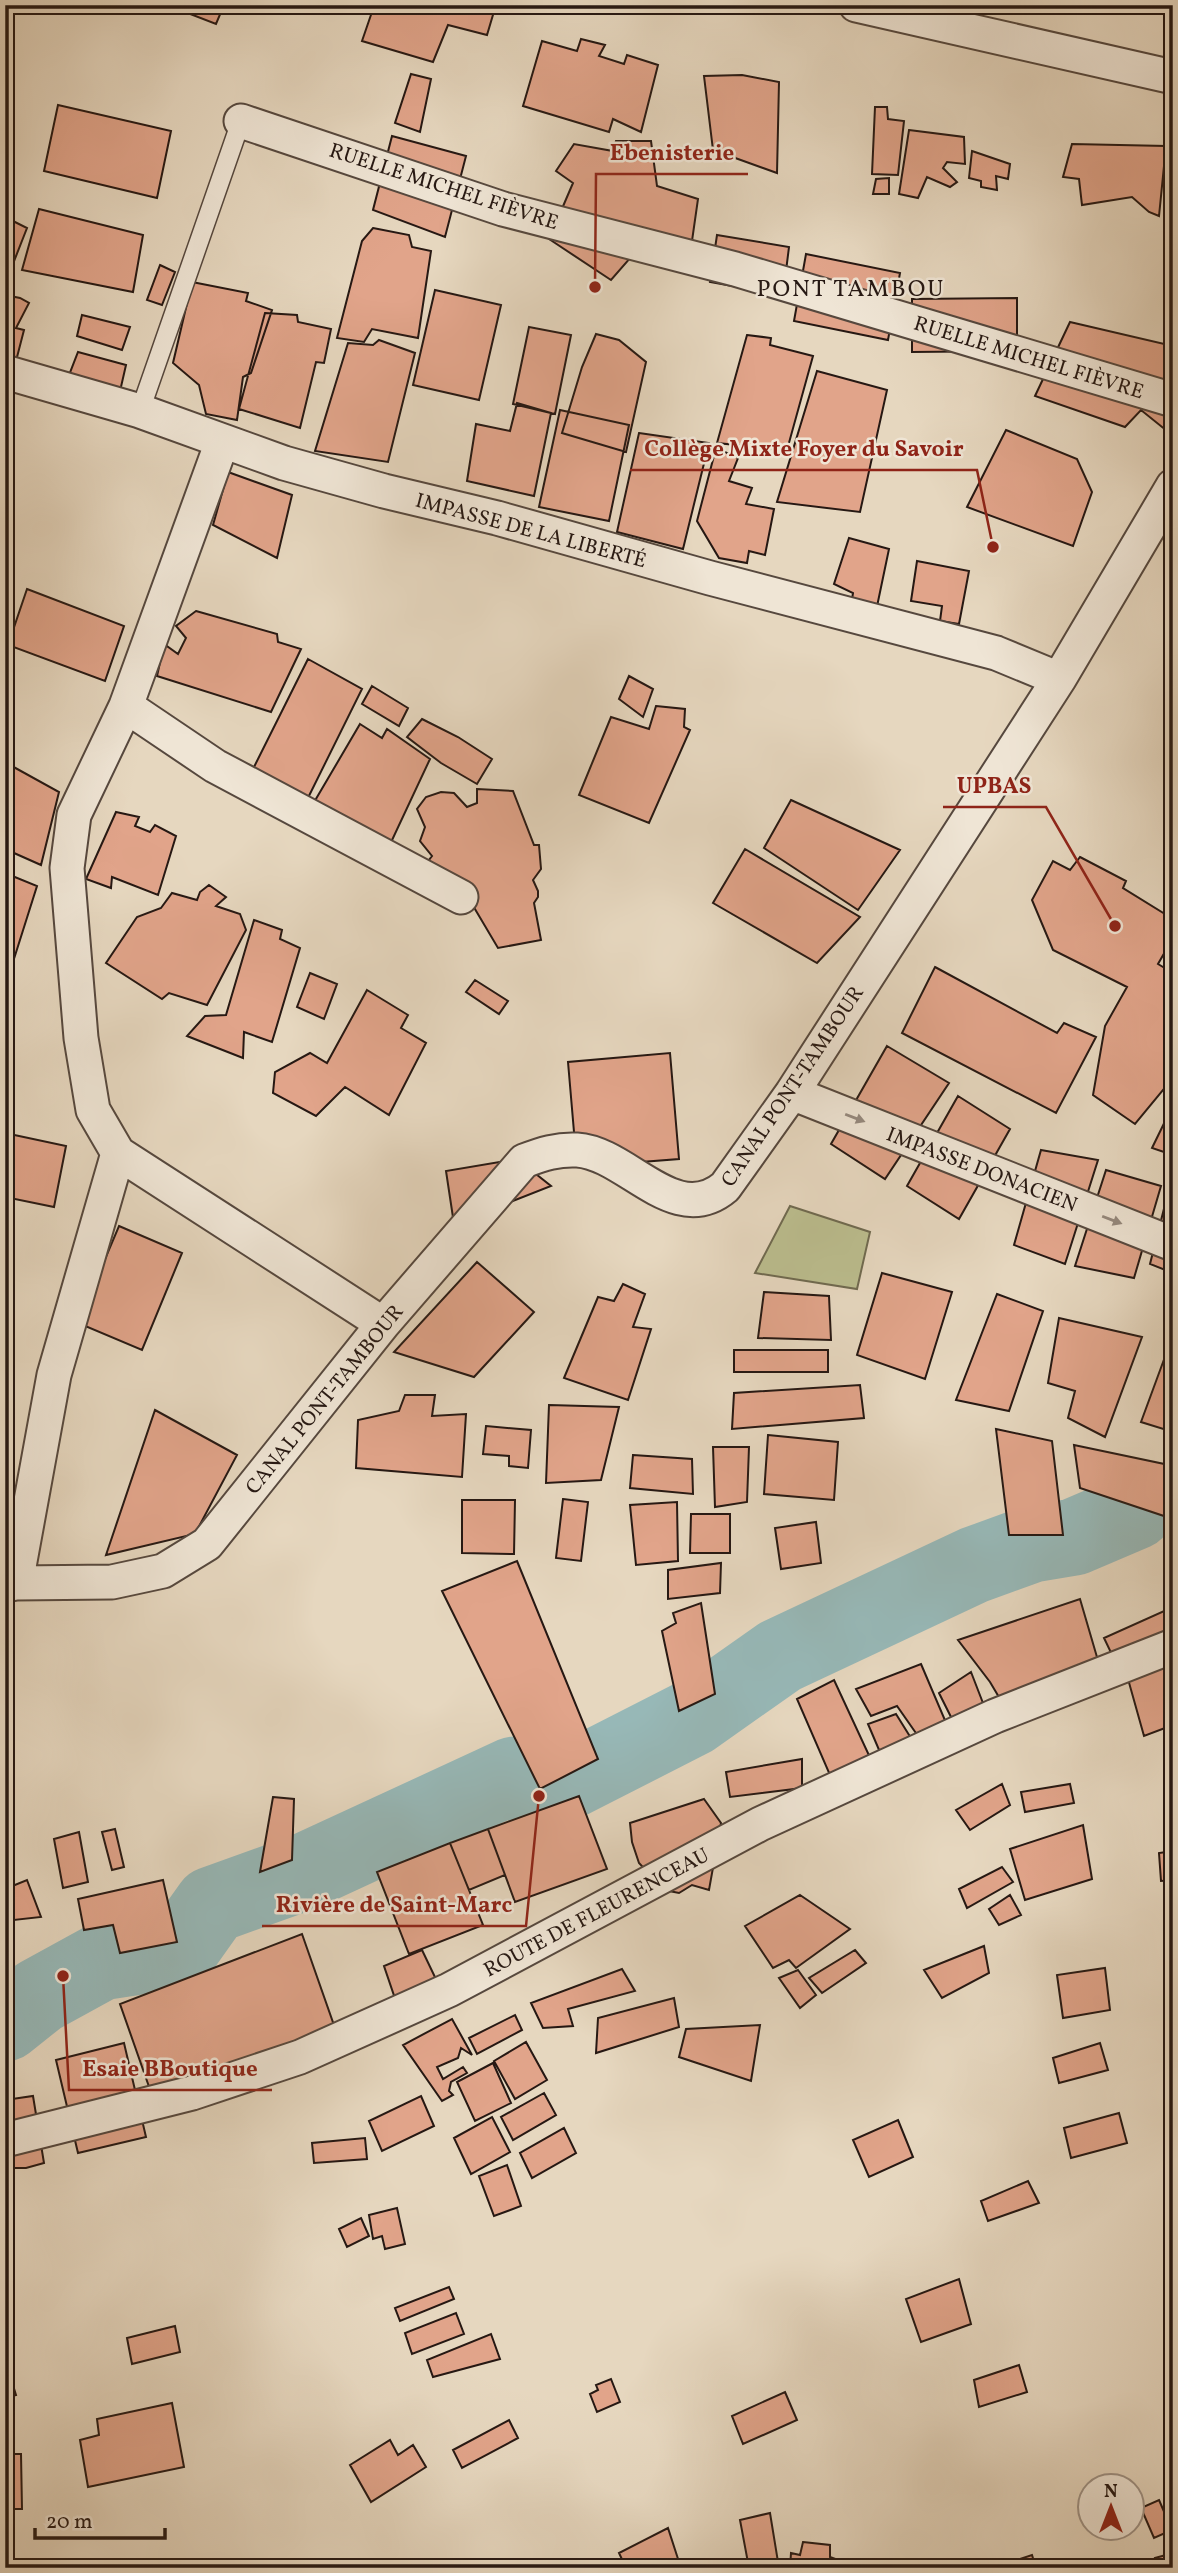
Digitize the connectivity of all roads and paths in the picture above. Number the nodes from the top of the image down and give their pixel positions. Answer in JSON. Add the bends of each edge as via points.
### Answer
{"nodes":[{"id":1,"x":856,"y":5,"type":"edge"},
{"id":2,"x":1173,"y":77,"type":"edge"},
{"id":3,"x":242,"y":121,"type":"joint"},
{"id":4,"x":5,"y":372,"type":"edge"},
{"id":5,"x":1173,"y":400,"type":"edge"},
{"id":6,"x":140,"y":411,"type":"junction"},
{"id":7,"x":222,"y":442,"type":"junction"},
{"id":8,"x":1173,"y":486,"type":"edge"},
{"id":9,"x":1059,"y":679,"type":"junction"},
{"id":10,"x":126,"y":706,"type":"junction"},
{"id":11,"x":461,"y":897,"type":"dead end"},
{"id":12,"x":792,"y":1093,"type":"junction"},
{"id":13,"x":118,"y":1153,"type":"junction"},
{"id":14,"x":1173,"y":1244,"type":"edge"},
{"id":15,"x":383,"y":1324,"type":"junction"},
{"id":16,"x":10,"y":1584,"type":"edge"},
{"id":17,"x":1173,"y":1646,"type":"edge"},
{"id":18,"x":5,"y":2140,"type":"edge"}],
"edges":[{"from":1,"to":2,"type":"street"},
{"from":3,"to":5,"type":"street","name":"RUELLE MICHEL FIÈVRE","via":[[503,209],[735,269]]},
{"from":3,"to":6,"type":"lane"},
{"from":4,"to":6,"type":"street","name":"IMPASSE DE LA LIBERTÉ"},
{"from":6,"to":7,"type":"street","name":"IMPASSE DE LA LIBERTÉ"},
{"from":7,"to":9,"type":"street","name":"IMPASSE DE LA LIBERTÉ","via":[[384,491],[996,653]]},
{"from":7,"to":10,"type":"street"},
{"from":8,"to":9,"type":"street","name":"CANAL PONT-TAMBOUR"},
{"from":9,"to":12,"type":"street","name":"CANAL PONT-TAMBOUR"},
{"from":10,"to":11,"type":"street","via":[[215,766]]},
{"from":10,"to":13,"type":"street","via":[[74,815],[67,868],[81,1038],[93,1110]]},
{"from":12,"to":14,"type":"street","name":"IMPASSE DONACIEN","one_way":true},
{"from":12,"to":15,"type":"street","name":"CANAL PONT-TAMBOUR","via":[[714,1196],[682,1199],[666,1194],[604,1157],[579,1150],[549,1151],[524,1161]]},
{"from":13,"to":15,"type":"street"},
{"from":13,"to":16,"type":"street","via":[[54,1375]]},
{"from":15,"to":16,"type":"street","name":"CANAL PONT-TAMBOUR","via":[[207,1544],[163,1571],[112,1582]]},
{"from":17,"to":18,"type":"street","name":"ROUTE DE FLEURENCEAU","via":[[995,1716],[760,1824],[450,1990],[300,2057],[192,2093]]}]}
